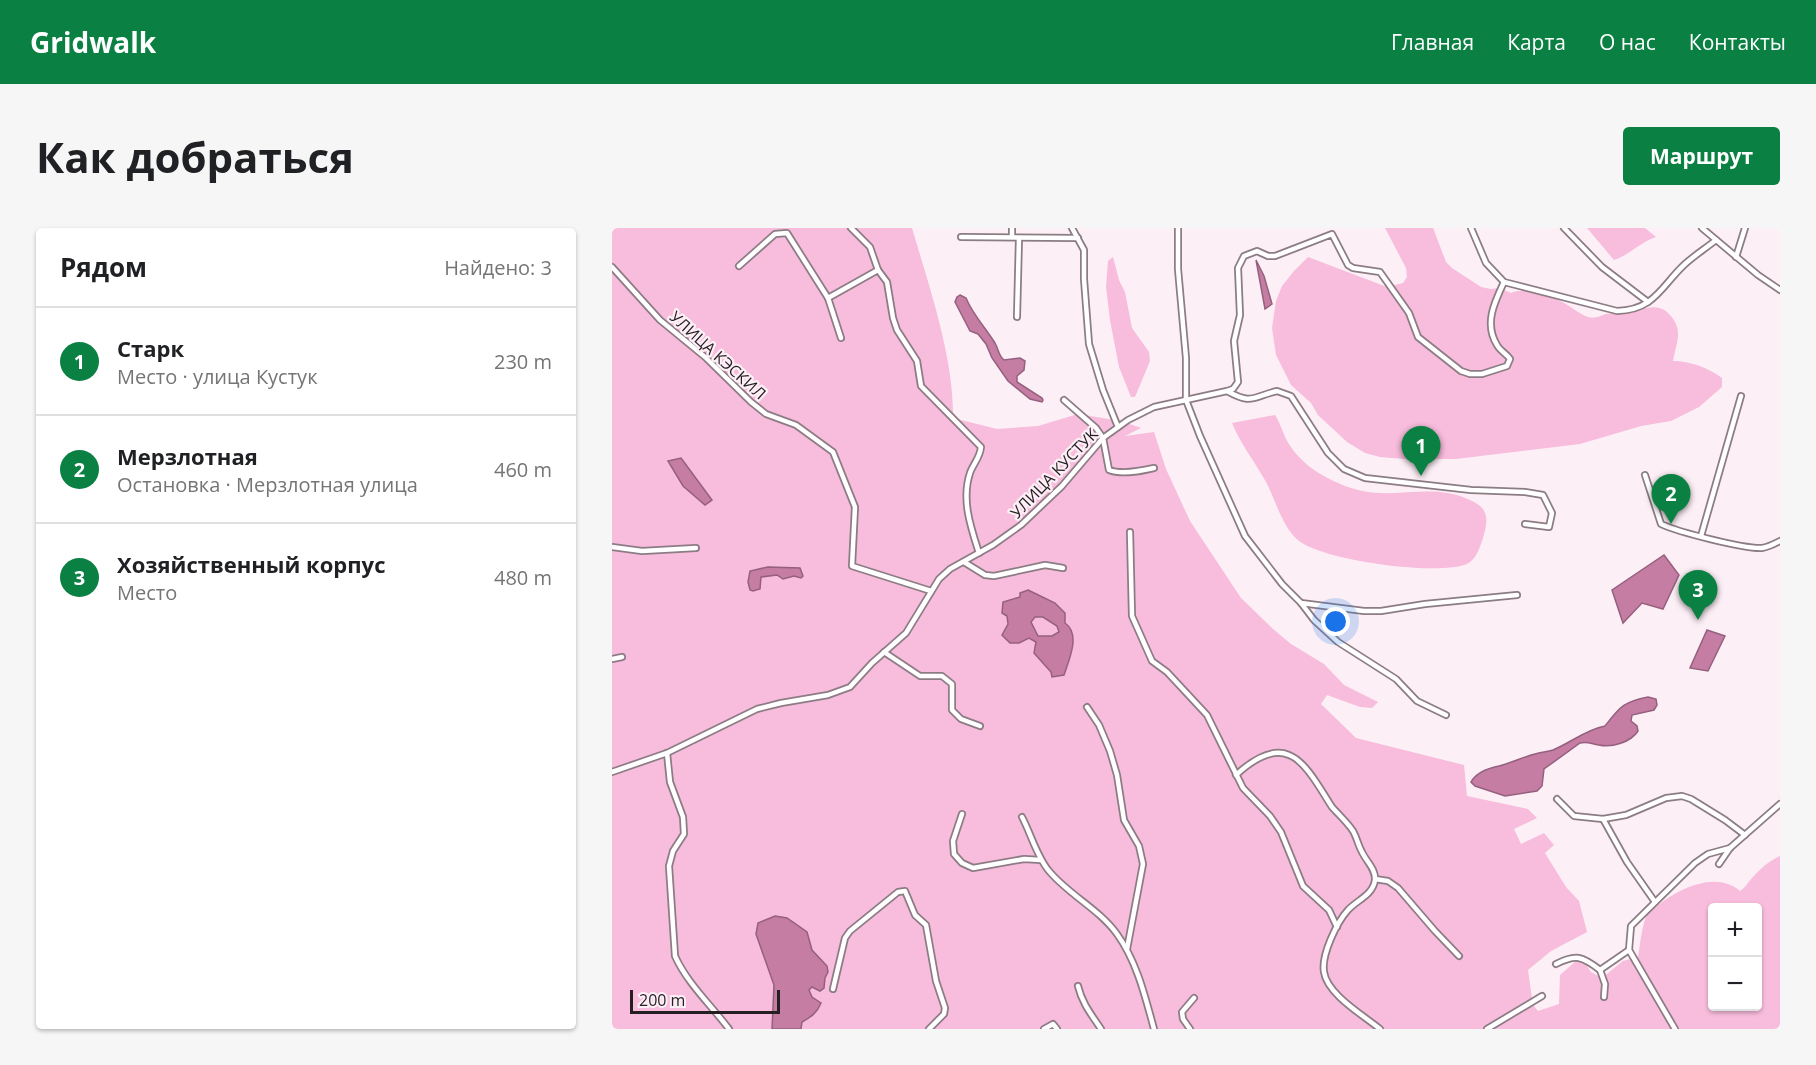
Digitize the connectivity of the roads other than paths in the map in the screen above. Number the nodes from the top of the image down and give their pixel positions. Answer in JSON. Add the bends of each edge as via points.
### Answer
{"nodes":[{"id":1,"x":851,"y":228,"type":"edge"},
{"id":2,"x":1012,"y":228,"type":"edge"},
{"id":3,"x":1072,"y":228,"type":"edge"},
{"id":4,"x":1178,"y":228,"type":"edge"},
{"id":5,"x":1471,"y":228,"type":"edge"},
{"id":6,"x":1564,"y":228,"type":"edge"},
{"id":7,"x":1702,"y":228,"type":"edge"},
{"id":8,"x":1745,"y":228,"type":"edge"},
{"id":9,"x":1329,"y":231,"type":"edge"},
{"id":10,"x":961,"y":237,"type":"dead end"},
{"id":11,"x":1012,"y":237,"type":"junction"},
{"id":12,"x":1019,"y":238,"type":"junction"},
{"id":13,"x":1078,"y":238,"type":"junction"},
{"id":14,"x":1716,"y":240,"type":"junction"},
{"id":15,"x":1736,"y":257,"type":"junction"},
{"id":16,"x":739,"y":266,"type":"dead end"},
{"id":17,"x":612,"y":267,"type":"edge"},
{"id":18,"x":878,"y":270,"type":"junction"},
{"id":19,"x":1504,"y":282,"type":"junction"},
{"id":20,"x":1780,"y":290,"type":"edge"},
{"id":21,"x":828,"y":298,"type":"junction"},
{"id":22,"x":1648,"y":302,"type":"junction"},
{"id":23,"x":1017,"y":317,"type":"dead end"},
{"id":24,"x":841,"y":338,"type":"dead end"},
{"id":25,"x":1227,"y":391,"type":"junction"},
{"id":26,"x":1741,"y":396,"type":"dead end"},
{"id":27,"x":1064,"y":400,"type":"dead end"},
{"id":28,"x":1186,"y":400,"type":"junction"},
{"id":29,"x":1118,"y":427,"type":"junction"},
{"id":30,"x":1103,"y":438,"type":"junction"},
{"id":31,"x":1154,"y":468,"type":"dead end"},
{"id":32,"x":1645,"y":475,"type":"dead end"},
{"id":33,"x":1525,"y":524,"type":"dead end"},
{"id":34,"x":1130,"y":532,"type":"dead end"},
{"id":35,"x":1701,"y":536,"type":"junction"},
{"id":36,"x":1780,"y":541,"type":"edge"},
{"id":37,"x":612,"y":548,"type":"edge"},
{"id":38,"x":696,"y":548,"type":"dead end"},
{"id":39,"x":979,"y":553,"type":"junction"},
{"id":40,"x":964,"y":562,"type":"junction"},
{"id":41,"x":1063,"y":568,"type":"dead end"},
{"id":42,"x":931,"y":591,"type":"junction"},
{"id":43,"x":1517,"y":595,"type":"dead end"},
{"id":44,"x":1301,"y":603,"type":"junction"},
{"id":45,"x":884,"y":652,"type":"junction"},
{"id":46,"x":622,"y":657,"type":"dead end"},
{"id":47,"x":612,"y":659,"type":"edge"},
{"id":48,"x":1087,"y":707,"type":"dead end"},
{"id":49,"x":1446,"y":715,"type":"dead end"},
{"id":50,"x":980,"y":726,"type":"dead end"},
{"id":51,"x":667,"y":753,"type":"junction"},
{"id":52,"x":612,"y":772,"type":"edge"},
{"id":53,"x":1236,"y":775,"type":"junction"},
{"id":54,"x":1557,"y":799,"type":"dead end"},
{"id":55,"x":1780,"y":804,"type":"edge"},
{"id":56,"x":962,"y":814,"type":"dead end"},
{"id":57,"x":1023,"y":817,"type":"dead end"},
{"id":58,"x":1603,"y":819,"type":"junction"},
{"id":59,"x":1744,"y":836,"type":"junction"},
{"id":60,"x":1730,"y":848,"type":"junction"},
{"id":61,"x":1041,"y":860,"type":"junction"},
{"id":62,"x":1719,"y":864,"type":"dead end"},
{"id":63,"x":1375,"y":879,"type":"junction"},
{"id":64,"x":1655,"y":902,"type":"junction"},
{"id":65,"x":1337,"y":927,"type":"junction"},
{"id":66,"x":1126,"y":949,"type":"junction"},
{"id":67,"x":1629,"y":950,"type":"junction"},
{"id":68,"x":1459,"y":956,"type":"dead end"},
{"id":69,"x":1556,"y":964,"type":"dead end"},
{"id":70,"x":1600,"y":970,"type":"junction"},
{"id":71,"x":1078,"y":986,"type":"dead end"},
{"id":72,"x":832,"y":989,"type":"dead end"},
{"id":73,"x":1542,"y":996,"type":"dead end"},
{"id":74,"x":1604,"y":997,"type":"dead end"},
{"id":75,"x":1194,"y":998,"type":"dead end"},
{"id":76,"x":729,"y":1029,"type":"edge"},
{"id":77,"x":929,"y":1029,"type":"edge"},
{"id":78,"x":1044,"y":1029,"type":"edge"},
{"id":79,"x":1057,"y":1029,"type":"edge"},
{"id":80,"x":1101,"y":1029,"type":"edge"},
{"id":81,"x":1154,"y":1029,"type":"edge"},
{"id":82,"x":1190,"y":1029,"type":"edge"},
{"id":83,"x":1380,"y":1029,"type":"edge"},
{"id":84,"x":1487,"y":1029,"type":"edge"},
{"id":85,"x":1675,"y":1029,"type":"edge"}],
"edges":[{"from":1,"to":18,"type":"street","via":[[870,247]]},
{"from":2,"to":11,"type":"street"},
{"from":3,"to":13,"type":"street"},
{"from":4,"to":28,"type":"street"},
{"from":5,"to":19,"type":"street","via":[[1486,262]]},
{"from":6,"to":22,"type":"street","via":[[1602,267]]},
{"from":7,"to":14,"type":"street"},
{"from":8,"to":15,"type":"street"},
{"from":9,"to":19,"type":"street","via":[[1353,268],[1380,272],[1409,313],[1418,337],[1470,374],[1495,371],[1507,366],[1510,359],[1491,336],[1494,303]]},
{"from":9,"to":25,"type":"street","via":[[1275,256],[1257,250],[1240,260],[1240,315],[1234,341],[1238,382]]},
{"from":10,"to":11,"type":"street"},
{"from":11,"to":12,"type":"street"},
{"from":12,"to":13,"type":"street"},
{"from":12,"to":23,"type":"street"},
{"from":13,"to":29,"type":"street","via":[[1084,250],[1089,344]]},
{"from":14,"to":15,"type":"street"},
{"from":14,"to":22,"type":"street","via":[[1684,265]]},
{"from":15,"to":20,"type":"street"},
{"from":16,"to":21,"type":"street","via":[[775,234],[787,232]]},
{"from":17,"to":42,"type":"street","name":"УЛИЦА КЭСКИЛ","via":[[660,320],[751,402],[766,414],[796,425],[833,452],[855,507],[852,566]]},
{"from":18,"to":21,"type":"street"},
{"from":18,"to":39,"type":"street","via":[[887,282],[897,330],[917,361],[921,386],[981,447],[969,474],[966,501]]},
{"from":19,"to":22,"type":"street","via":[[1617,311]]},
{"from":21,"to":24,"type":"street"},
{"from":25,"to":28,"type":"street","name":"УЛИЦА КУСТУК"},
{"from":25,"to":33,"type":"street","name":"УЛИЦА КУСТУК","via":[[1249,400],[1277,391],[1291,396],[1328,453],[1344,469],[1365,478],[1544,495],[1552,513],[1549,527]]},
{"from":26,"to":35,"type":"street"},
{"from":27,"to":30,"type":"street"},
{"from":28,"to":29,"type":"street","name":"УЛИЦА КУСТУК","via":[[1154,407]]},
{"from":28,"to":44,"type":"street","via":[[1245,536],[1267,567]]},
{"from":29,"to":30,"type":"street","name":"УЛИЦА КУСТУК"},
{"from":30,"to":31,"type":"street","via":[[1109,470]]},
{"from":30,"to":39,"type":"street","name":"УЛИЦА КУСТУК","via":[[1022,525]]},
{"from":32,"to":35,"type":"street","via":[[1661,524]]},
{"from":34,"to":53,"type":"street","via":[[1132,616],[1140,636],[1152,661],[1207,714]]},
{"from":35,"to":36,"type":"street","via":[[1754,548]]},
{"from":37,"to":38,"type":"street"},
{"from":39,"to":40,"type":"street","name":"УЛИЦА КУСТУК"},
{"from":40,"to":41,"type":"street","via":[[994,576],[1045,565]]},
{"from":40,"to":42,"type":"street","name":"УЛИЦА КУСТУК","via":[[950,568]]},
{"from":42,"to":45,"type":"street","name":"УЛИЦА КУСТУК","via":[[912,625]]},
{"from":43,"to":44,"type":"street","via":[[1381,611]]},
{"from":44,"to":49,"type":"street","via":[[1338,642],[1396,679],[1417,701]]},
{"from":45,"to":50,"type":"street","via":[[920,676],[942,676],[952,684],[952,710],[961,719]]},
{"from":45,"to":51,"type":"street","name":"УЛИЦА КУСТУК","via":[[850,687],[757,709]]},
{"from":46,"to":47,"type":"street"},
{"from":48,"to":66,"type":"street","via":[[1110,751],[1124,820],[1139,846],[1143,864]]},
{"from":51,"to":52,"type":"street","name":"УЛИЦА КУСТУК"},
{"from":51,"to":76,"type":"street","via":[[670,782],[681,809],[684,834],[669,866],[675,956]]},
{"from":53,"to":63,"type":"street","via":[[1260,758],[1281,753],[1292,756],[1350,827]]},
{"from":53,"to":65,"type":"street","via":[[1281,832],[1303,886],[1329,910]]},
{"from":54,"to":58,"type":"street","via":[[1574,816]]},
{"from":55,"to":59,"type":"street"},
{"from":56,"to":61,"type":"street","via":[[953,841],[954,854],[962,863],[973,868]]},
{"from":57,"to":61,"type":"street"},
{"from":58,"to":59,"type":"street","via":[[1626,816],[1666,798],[1682,796],[1725,820]]},
{"from":58,"to":64,"type":"street"},
{"from":59,"to":60,"type":"street"},
{"from":60,"to":62,"type":"street"},
{"from":60,"to":64,"type":"street","via":[[1708,854],[1695,863]]},
{"from":61,"to":66,"type":"street","via":[[1115,932]]},
{"from":63,"to":65,"type":"street","via":[[1370,891],[1349,909]]},
{"from":63,"to":68,"type":"street","via":[[1389,881],[1398,888]]},
{"from":64,"to":67,"type":"street","via":[[1631,926]]},
{"from":65,"to":83,"type":"street","via":[[1324,958],[1327,982],[1338,996]]},
{"from":66,"to":81,"type":"street"},
{"from":67,"to":70,"type":"street"},
{"from":67,"to":85,"type":"street"},
{"from":69,"to":70,"type":"street","via":[[1579,957]]},
{"from":70,"to":74,"type":"street"},
{"from":71,"to":80,"type":"street","via":[[1090,1016]]},
{"from":72,"to":77,"type":"street","via":[[849,931],[898,892],[905,891],[915,915],[926,925],[945,1008]]},
{"from":73,"to":84,"type":"street"},
{"from":75,"to":82,"type":"street","via":[[1182,1012]]},
{"from":78,"to":79,"type":"street","via":[[1053,1024]]}]}
